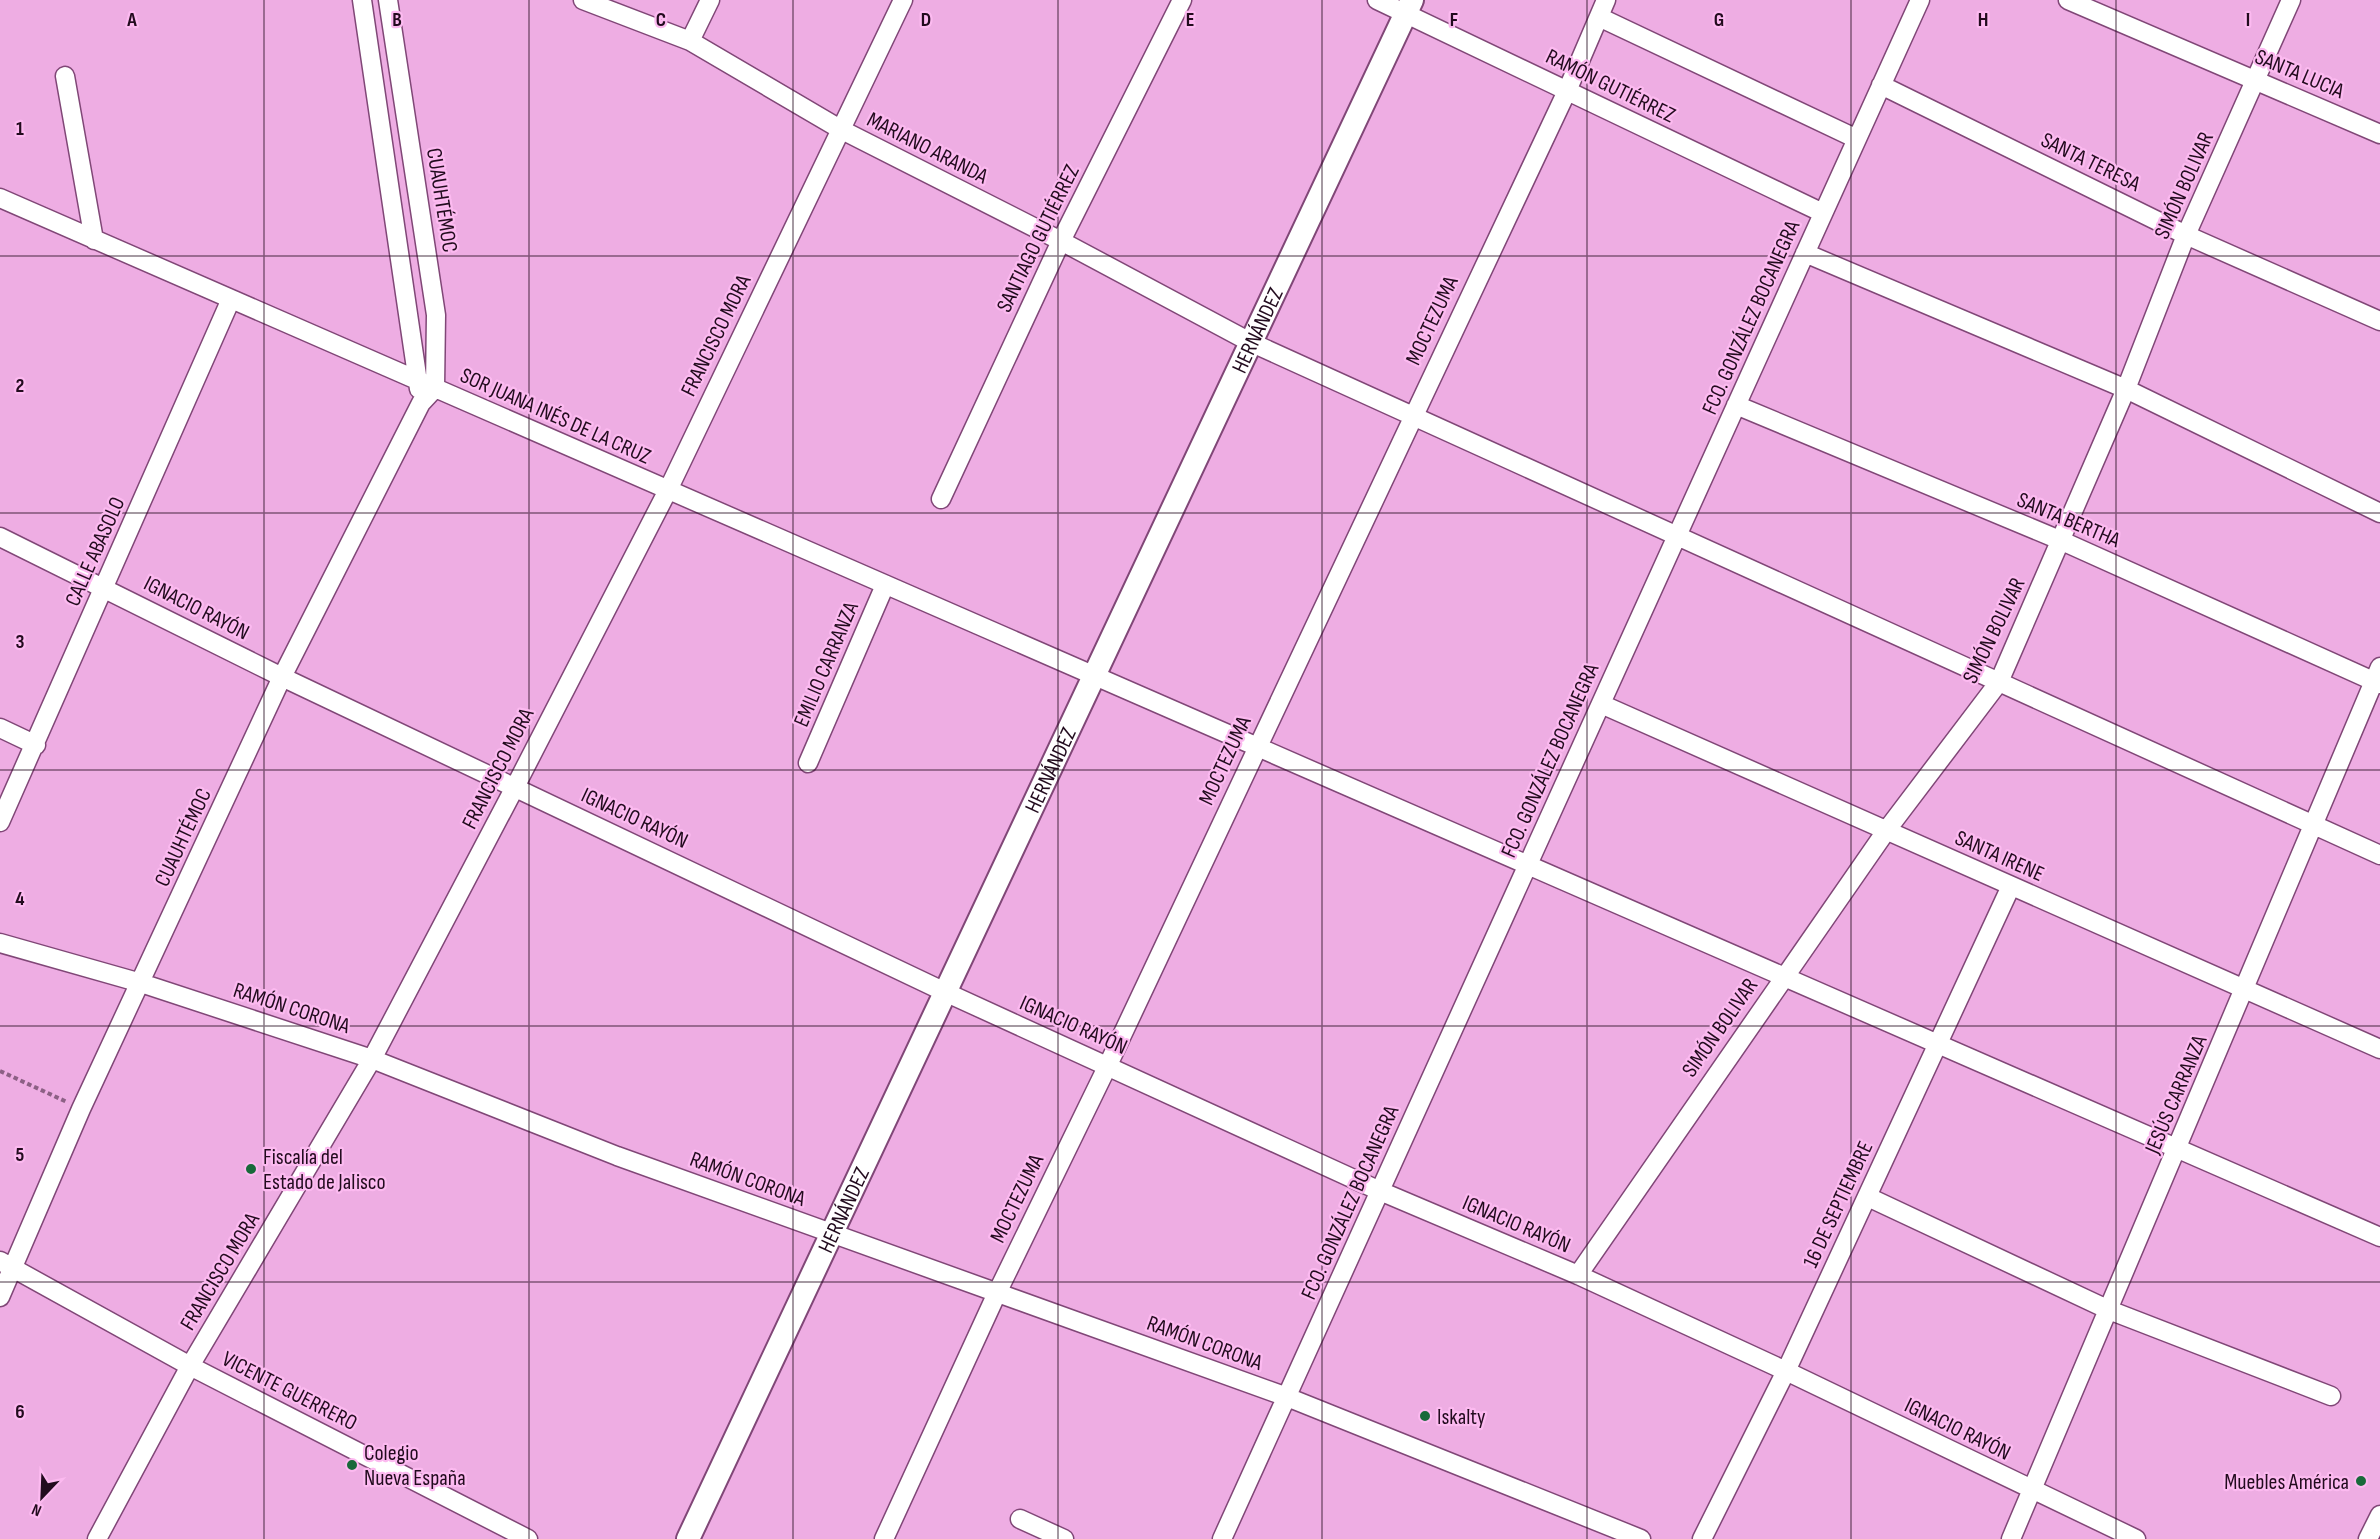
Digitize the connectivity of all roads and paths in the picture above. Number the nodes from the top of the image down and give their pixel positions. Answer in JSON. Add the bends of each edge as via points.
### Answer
{"nodes":[{"id":1,"x":362,"y":0,"type":"edge"},
{"id":2,"x":388,"y":0,"type":"edge"},
{"id":3,"x":583,"y":0,"type":"edge"},
{"id":4,"x":710,"y":0,"type":"edge"},
{"id":5,"x":903,"y":0,"type":"edge"},
{"id":6,"x":1182,"y":0,"type":"edge"},
{"id":7,"x":1377,"y":0,"type":"edge"},
{"id":8,"x":1920,"y":0,"type":"edge"},
{"id":9,"x":2291,"y":0,"type":"edge"},
{"id":10,"x":2078,"y":2,"type":"edge"},
{"id":11,"x":1409,"y":7,"type":"edge"},
{"id":12,"x":1602,"y":8,"type":"edge"},
{"id":13,"x":690,"y":41,"type":"junction"},
{"id":14,"x":65,"y":76,"type":"dead end"},
{"id":15,"x":2255,"y":80,"type":"junction"},
{"id":16,"x":1881,"y":85,"type":"junction"},
{"id":17,"x":1567,"y":91,"type":"junction"},
{"id":18,"x":840,"y":129,"type":"junction"},
{"id":19,"x":2380,"y":134,"type":"edge"},
{"id":20,"x":1857,"y":139,"type":"junction"},
{"id":21,"x":0,"y":198,"type":"edge"},
{"id":22,"x":1824,"y":213,"type":"junction"},
{"id":23,"x":2186,"y":235,"type":"junction"},
{"id":24,"x":94,"y":240,"type":"junction"},
{"id":25,"x":1061,"y":241,"type":"junction"},
{"id":26,"x":1805,"y":253,"type":"junction"},
{"id":27,"x":231,"y":300,"type":"junction"},
{"id":28,"x":2380,"y":321,"type":"edge"},
{"id":29,"x":1250,"y":342,"type":"junction"},
{"id":30,"x":418,"y":381,"type":"junction"},
{"id":31,"x":435,"y":388,"type":"junction"},
{"id":32,"x":2126,"y":389,"type":"junction"},
{"id":33,"x":422,"y":403,"type":"junction"},
{"id":34,"x":1736,"y":405,"type":"junction"},
{"id":35,"x":1412,"y":416,"type":"junction"},
{"id":36,"x":668,"y":490,"type":"junction"},
{"id":37,"x":940,"y":499,"type":"dead end"},
{"id":38,"x":2380,"y":513,"type":"edge"},
{"id":39,"x":1677,"y":536,"type":"junction"},
{"id":40,"x":0,"y":537,"type":"edge"},
{"id":41,"x":2062,"y":541,"type":"junction"},
{"id":42,"x":885,"y":585,"type":"junction"},
{"id":43,"x":105,"y":586,"type":"junction"},
{"id":44,"x":1094,"y":676,"type":"junction"},
{"id":45,"x":282,"y":677,"type":"junction"},
{"id":46,"x":2378,"y":677,"type":"edge"},
{"id":47,"x":1999,"y":682,"type":"junction"},
{"id":48,"x":1601,"y":704,"type":"junction"},
{"id":49,"x":0,"y":728,"type":"edge"},
{"id":50,"x":36,"y":745,"type":"junction"},
{"id":51,"x":1257,"y":747,"type":"junction"},
{"id":52,"x":808,"y":763,"type":"dead end"},
{"id":53,"x":515,"y":787,"type":"junction"},
{"id":54,"x":0,"y":822,"type":"edge"},
{"id":55,"x":2313,"y":825,"type":"junction"},
{"id":56,"x":1886,"y":831,"type":"junction"},
{"id":57,"x":2380,"y":855,"type":"edge"},
{"id":58,"x":1528,"y":865,"type":"junction"},
{"id":59,"x":2011,"y":886,"type":"junction"},
{"id":60,"x":0,"y":943,"type":"edge"},
{"id":61,"x":1783,"y":976,"type":"junction"},
{"id":62,"x":141,"y":983,"type":"junction"},
{"id":63,"x":2246,"y":990,"type":"junction"},
{"id":64,"x":945,"y":992,"type":"junction"},
{"id":65,"x":1936,"y":1043,"type":"junction"},
{"id":66,"x":2380,"y":1049,"type":"edge"},
{"id":67,"x":372,"y":1059,"type":"junction"},
{"id":68,"x":1108,"y":1065,"type":"junction"},
{"id":69,"x":0,"y":1071,"type":"edge"},
{"id":70,"x":81,"y":1109,"type":"junction"},
{"id":71,"x":2177,"y":1148,"type":"junction"},
{"id":72,"x":1380,"y":1191,"type":"junction"},
{"id":73,"x":1868,"y":1197,"type":"junction"},
{"id":74,"x":831,"y":1233,"type":"junction"},
{"id":75,"x":2380,"y":1237,"type":"edge"},
{"id":76,"x":7,"y":1265,"type":"edge"},
{"id":77,"x":1578,"y":1275,"type":"junction"},
{"id":78,"x":997,"y":1293,"type":"junction"},
{"id":79,"x":0,"y":1297,"type":"edge"},
{"id":80,"x":2109,"y":1310,"type":"junction"},
{"id":81,"x":190,"y":1366,"type":"junction"},
{"id":82,"x":1786,"y":1371,"type":"junction"},
{"id":83,"x":2331,"y":1396,"type":"dead end"},
{"id":84,"x":1287,"y":1397,"type":"junction"},
{"id":85,"x":2033,"y":1492,"type":"junction"},
{"id":86,"x":2380,"y":1515,"type":"edge"},
{"id":87,"x":1020,"y":1519,"type":"dead end"},
{"id":88,"x":97,"y":1539,"type":"edge"},
{"id":89,"x":528,"y":1539,"type":"edge"},
{"id":90,"x":688,"y":1539,"type":"edge"},
{"id":91,"x":884,"y":1539,"type":"edge"},
{"id":92,"x":1064,"y":1539,"type":"edge"},
{"id":93,"x":1222,"y":1539,"type":"edge"},
{"id":94,"x":1641,"y":1539,"type":"edge"},
{"id":95,"x":1702,"y":1539,"type":"edge"},
{"id":96,"x":2011,"y":1539,"type":"edge"},
{"id":97,"x":2136,"y":1539,"type":"edge"},
{"id":98,"x":2368,"y":1539,"type":"edge"}],
"edges":[{"from":1,"to":30,"type":"street"},
{"from":2,"to":31,"type":"street","name":"CUAUHTÉMOC","via":[[436,315]]},
{"from":3,"to":13,"type":"street","name":"MARIANO ARANDA"},
{"from":4,"to":13,"type":"street"},
{"from":5,"to":18,"type":"street","name":"FRANCISCO MORA"},
{"from":6,"to":25,"type":"street","name":"SANTIAGO GUTIÉRREZ"},
{"from":7,"to":11,"type":"street","name":"RAMÓN GUTIÉRREZ"},
{"from":8,"to":16,"type":"street","name":"FCO. GONZÁLEZ BOCANEGRA"},
{"from":9,"to":15,"type":"street","name":"SIMÓN BOLIVAR"},
{"from":10,"to":15,"type":"street","name":"SANTA LUCIA"},
{"from":11,"to":17,"type":"street","name":"RAMÓN GUTIÉRREZ"},
{"from":11,"to":29,"type":"street","name":"HERNÁNDEZ"},
{"from":12,"to":17,"type":"street","name":"MOCTEZUMA"},
{"from":12,"to":20,"type":"street"},
{"from":13,"to":18,"type":"street","name":"MARIANO ARANDA"},
{"from":14,"to":24,"type":"street"},
{"from":15,"to":19,"type":"street","name":"SANTA LUCIA"},
{"from":15,"to":23,"type":"street","name":"SIMÓN BOLIVAR"},
{"from":16,"to":20,"type":"street","name":"FCO. GONZÁLEZ BOCANEGRA"},
{"from":16,"to":23,"type":"street","name":"SANTA TERESA"},
{"from":17,"to":22,"type":"street","name":"RAMÓN GUTIÉRREZ"},
{"from":17,"to":35,"type":"street","name":"MOCTEZUMA"},
{"from":18,"to":25,"type":"street","name":"MARIANO ARANDA"},
{"from":18,"to":36,"type":"street","name":"FRANCISCO MORA"},
{"from":20,"to":22,"type":"street","name":"FCO. GONZÁLEZ BOCANEGRA"},
{"from":21,"to":24,"type":"street","name":"SOR JUANA INÉS DE LA CRUZ"},
{"from":22,"to":26,"type":"street","name":"FCO. GONZÁLEZ BOCANEGRA"},
{"from":23,"to":28,"type":"street","name":"SANTA TERESA"},
{"from":23,"to":32,"type":"street","name":"SIMÓN BOLIVAR"},
{"from":24,"to":27,"type":"street","name":"SOR JUANA INÉS DE LA CRUZ"},
{"from":25,"to":29,"type":"street","name":"MARIANO ARANDA"},
{"from":25,"to":37,"type":"street","name":"SANTIAGO GUTIÉRREZ"},
{"from":26,"to":32,"type":"street"},
{"from":26,"to":34,"type":"street","name":"FCO. GONZÁLEZ BOCANEGRA"},
{"from":27,"to":30,"type":"street","name":"SOR JUANA INÉS DE LA CRUZ"},
{"from":27,"to":43,"type":"street","name":"CALLE ABASOLO"},
{"from":29,"to":35,"type":"street","name":"MARIANO ARANDA"},
{"from":29,"to":44,"type":"street","name":"HERNÁNDEZ"},
{"from":30,"to":31,"type":"street","name":"SOR JUANA INÉS DE LA CRUZ"},
{"from":30,"to":33,"type":"street"},
{"from":31,"to":33,"type":"street","name":"CUAUHTÉMOC"},
{"from":31,"to":36,"type":"street","name":"SOR JUANA INÉS DE LA CRUZ"},
{"from":32,"to":38,"type":"street"},
{"from":32,"to":41,"type":"street","name":"SIMÓN BOLIVAR"},
{"from":33,"to":45,"type":"street","name":"CUAUHTÉMOC"},
{"from":34,"to":39,"type":"street","name":"FCO. GONZÁLEZ BOCANEGRA"},
{"from":34,"to":41,"type":"street","name":"SANTA BERTHA"},
{"from":35,"to":39,"type":"street","name":"MARIANO ARANDA"},
{"from":35,"to":51,"type":"street","name":"MOCTEZUMA"},
{"from":36,"to":42,"type":"street","name":"SOR JUANA INÉS DE LA CRUZ"},
{"from":36,"to":53,"type":"street","name":"FRANCISCO MORA"},
{"from":39,"to":47,"type":"street","name":"MARIANO ARANDA"},
{"from":39,"to":48,"type":"street","name":"FCO. GONZÁLEZ BOCANEGRA"},
{"from":40,"to":43,"type":"street","name":"IGNACIO RAYÓN"},
{"from":41,"to":46,"type":"street","name":"SANTA BERTHA"},
{"from":41,"to":47,"type":"street","name":"SIMÓN BOLIVAR"},
{"from":42,"to":44,"type":"street","name":"SOR JUANA INÉS DE LA CRUZ"},
{"from":42,"to":52,"type":"street","name":"EMILIO CARRANZA"},
{"from":43,"to":45,"type":"street","name":"IGNACIO RAYÓN"},
{"from":43,"to":50,"type":"street","name":"CALLE ABASOLO"},
{"from":44,"to":51,"type":"street","name":"SOR JUANA INÉS DE LA CRUZ"},
{"from":44,"to":64,"type":"street","name":"HERNÁNDEZ"},
{"from":45,"to":53,"type":"street","name":"IGNACIO RAYÓN"},
{"from":45,"to":62,"type":"street","name":"CUAUHTÉMOC"},
{"from":46,"to":55,"type":"street","name":"JESÚS CARRANZA"},
{"from":47,"to":55,"type":"street","name":"MARIANO ARANDA"},
{"from":47,"to":56,"type":"street","name":"SIMÓN BOLIVAR"},
{"from":48,"to":56,"type":"street","name":"SANTA IRENE"},
{"from":48,"to":58,"type":"street","name":"FCO. GONZÁLEZ BOCANEGRA"},
{"from":49,"to":50,"type":"street"},
{"from":50,"to":54,"type":"street","name":"CALLE ABASOLO"},
{"from":51,"to":58,"type":"street","name":"SOR JUANA INÉS DE LA CRUZ"},
{"from":51,"to":68,"type":"street","name":"MOCTEZUMA"},
{"from":53,"to":64,"type":"street","name":"IGNACIO RAYÓN"},
{"from":53,"to":67,"type":"street","name":"FRANCISCO MORA"},
{"from":55,"to":57,"type":"street","name":"MARIANO ARANDA"},
{"from":55,"to":63,"type":"street","name":"JESÚS CARRANZA"},
{"from":56,"to":59,"type":"street","name":"SANTA IRENE"},
{"from":56,"to":61,"type":"street","name":"SIMÓN BOLIVAR"},
{"from":58,"to":61,"type":"street","name":"SOR JUANA INÉS DE LA CRUZ"},
{"from":58,"to":72,"type":"street","name":"FCO. GONZÁLEZ BOCANEGRA"},
{"from":59,"to":63,"type":"street","name":"SANTA IRENE"},
{"from":59,"to":65,"type":"street","name":"16 DE SEPTIEMBRE"},
{"from":60,"to":62,"type":"street","name":"RAMÓN CORONA"},
{"from":61,"to":65,"type":"street","name":"SOR JUANA INÉS DE LA CRUZ"},
{"from":61,"to":77,"type":"street","name":"SIMÓN BOLIVAR"},
{"from":62,"to":67,"type":"street","name":"RAMÓN CORONA"},
{"from":62,"to":70,"type":"street","name":"CUAUHTÉMOC"},
{"from":63,"to":66,"type":"street","name":"SANTA IRENE"},
{"from":63,"to":71,"type":"street","name":"JESÚS CARRANZA"},
{"from":64,"to":68,"type":"street","name":"IGNACIO RAYÓN"},
{"from":64,"to":74,"type":"street","name":"HERNÁNDEZ"},
{"from":65,"to":71,"type":"street","name":"SOR JUANA INÉS DE LA CRUZ"},
{"from":65,"to":73,"type":"street","name":"16 DE SEPTIEMBRE"},
{"from":67,"to":74,"type":"street","name":"RAMÓN CORONA","via":[[617,1156]]},
{"from":67,"to":81,"type":"street","name":"FRANCISCO MORA"},
{"from":68,"to":72,"type":"street","name":"IGNACIO RAYÓN"},
{"from":68,"to":78,"type":"street","name":"MOCTEZUMA"},
{"from":69,"to":70,"type":"path"},
{"from":70,"to":76,"type":"street","name":"CUAUHTÉMOC"},
{"from":71,"to":75,"type":"street","name":"SOR JUANA INÉS DE LA CRUZ"},
{"from":71,"to":80,"type":"street","name":"JESÚS CARRANZA"},
{"from":72,"to":77,"type":"street","name":"IGNACIO RAYÓN"},
{"from":72,"to":84,"type":"street","name":"FCO. GONZÁLEZ BOCANEGRA"},
{"from":73,"to":80,"type":"street"},
{"from":73,"to":82,"type":"street","name":"16 DE SEPTIEMBRE"},
{"from":74,"to":78,"type":"street","name":"RAMÓN CORONA"},
{"from":74,"to":90,"type":"street","name":"HERNÁNDEZ"},
{"from":76,"to":79,"type":"street","name":"CUAUHTÉMOC"},
{"from":76,"to":81,"type":"street","name":"VICENTE GUERRERO"},
{"from":77,"to":82,"type":"street","name":"IGNACIO RAYÓN"},
{"from":78,"to":84,"type":"street","name":"RAMÓN CORONA"},
{"from":78,"to":91,"type":"street","name":"MOCTEZUMA"},
{"from":80,"to":83,"type":"street"},
{"from":80,"to":85,"type":"street","name":"JESÚS CARRANZA"},
{"from":81,"to":88,"type":"street","name":"FRANCISCO MORA"},
{"from":81,"to":89,"type":"street","name":"VICENTE GUERRERO"},
{"from":82,"to":85,"type":"street","name":"IGNACIO RAYÓN"},
{"from":82,"to":95,"type":"street","name":"16 DE SEPTIEMBRE"},
{"from":84,"to":93,"type":"street","name":"FCO. GONZÁLEZ BOCANEGRA"},
{"from":84,"to":94,"type":"street","name":"RAMÓN CORONA"},
{"from":85,"to":96,"type":"street","name":"JESÚS CARRANZA"},
{"from":85,"to":97,"type":"street","name":"IGNACIO RAYÓN"},
{"from":86,"to":98,"type":"street"},
{"from":87,"to":92,"type":"street"}]}
